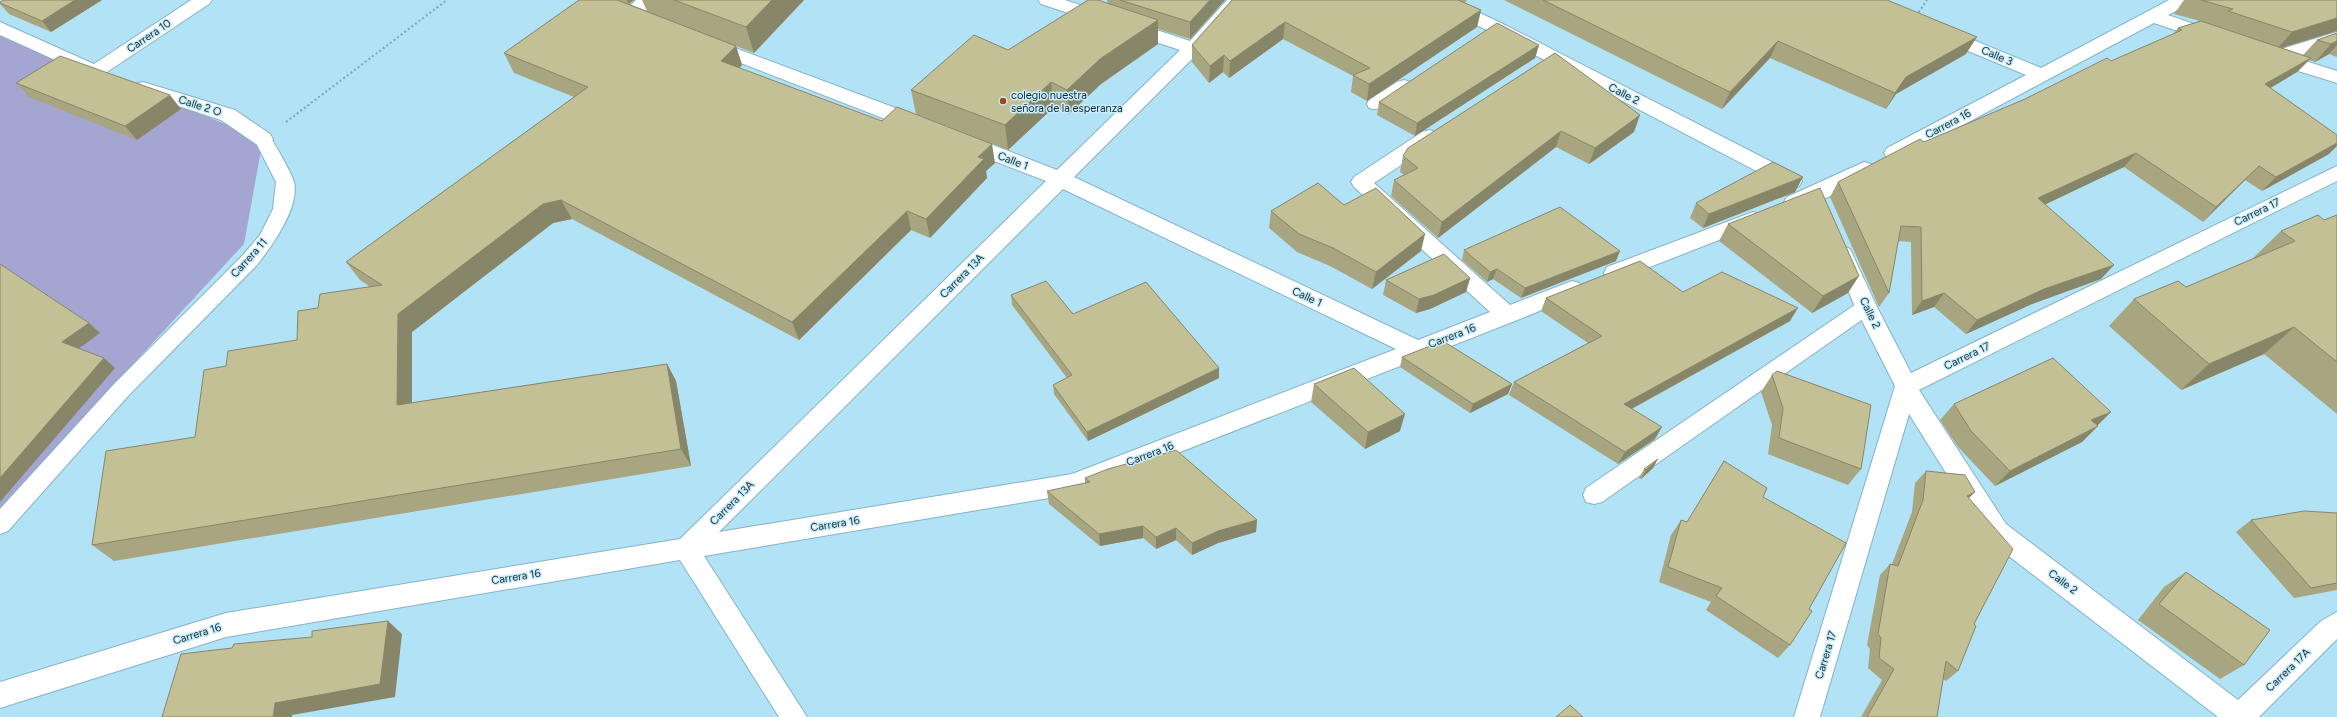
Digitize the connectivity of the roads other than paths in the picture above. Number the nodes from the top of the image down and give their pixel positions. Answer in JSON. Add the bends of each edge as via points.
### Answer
{"nodes":[{"id":1,"x":203,"y":0,"type":"edge"},
{"id":2,"x":647,"y":0,"type":"edge"},
{"id":3,"x":1047,"y":0,"type":"edge"},
{"id":4,"x":1237,"y":0,"type":"edge"},
{"id":5,"x":1437,"y":0,"type":"edge"},
{"id":6,"x":2183,"y":0,"type":"edge"},
{"id":7,"x":631,"y":14,"type":"edge"},
{"id":8,"x":2153,"y":16,"type":"junction"},
{"id":9,"x":1913,"y":21,"type":"edge"},
{"id":10,"x":1493,"y":26,"type":"junction"},
{"id":11,"x":0,"y":28,"type":"edge"},
{"id":12,"x":2337,"y":38,"type":"edge"},
{"id":13,"x":698,"y":39,"type":"edge"},
{"id":14,"x":1473,"y":39,"type":"edge"},
{"id":15,"x":2225,"y":41,"type":"edge"},
{"id":16,"x":1193,"y":48,"type":"junction"},
{"id":17,"x":1553,"y":57,"type":"junction"},
{"id":18,"x":1533,"y":70,"type":"edge"},
{"id":19,"x":95,"y":72,"type":"junction"},
{"id":20,"x":2042,"y":75,"type":"junction"},
{"id":21,"x":2337,"y":77,"type":"edge"},
{"id":22,"x":1415,"y":78,"type":"edge"},
{"id":23,"x":1376,"y":104,"type":"dead end"},
{"id":24,"x":1447,"y":126,"type":"edge"},
{"id":25,"x":263,"y":139,"type":"joint"},
{"id":26,"x":2337,"y":173,"type":"edge"},
{"id":27,"x":1060,"y":179,"type":"junction"},
{"id":28,"x":1820,"y":201,"type":"junction"},
{"id":29,"x":1836,"y":236,"type":"edge"},
{"id":30,"x":1866,"y":307,"type":"junction"},
{"id":31,"x":1507,"y":315,"type":"junction"},
{"id":32,"x":1419,"y":350,"type":"junction"},
{"id":33,"x":1906,"y":386,"type":"junction"},
{"id":34,"x":1594,"y":495,"type":"dead end"},
{"id":35,"x":0,"y":524,"type":"edge"},
{"id":36,"x":686,"y":549,"type":"junction"},
{"id":37,"x":2337,"y":624,"type":"edge"},
{"id":38,"x":0,"y":695,"type":"edge"},
{"id":39,"x":794,"y":717,"type":"edge"},
{"id":40,"x":1807,"y":717,"type":"edge"},
{"id":41,"x":2240,"y":717,"type":"edge"}],
"edges":[{"from":1,"to":19,"type":"street","name":"Carrera 10"},
{"from":2,"to":7,"type":"street"},
{"from":3,"to":16,"type":"street"},
{"from":4,"to":16,"type":"street","name":"Carrera 13A"},
{"from":5,"to":10,"type":"street","name":"Calle 2"},
{"from":6,"to":8,"type":"street","name":"Carrera 16"},
{"from":8,"to":15,"type":"street"},
{"from":8,"to":20,"type":"street","name":"Carrera 16"},
{"from":9,"to":20,"type":"street","name":"Calle 3"},
{"from":10,"to":14,"type":"street"},
{"from":10,"to":17,"type":"street","name":"Calle 2"},
{"from":11,"to":19,"type":"street","name":"Calle 2 O"},
{"from":12,"to":21,"type":"street","via":[[2268,55]]},
{"from":13,"to":27,"type":"street","name":"Calle 1"},
{"from":16,"to":27,"type":"street","name":"Carrera 13A"},
{"from":17,"to":18,"type":"street"},
{"from":17,"to":28,"type":"street","name":"Calle 2"},
{"from":19,"to":25,"type":"street","name":"Calle 2 O","via":[[228,115]]},
{"from":20,"to":28,"type":"street","name":"Carrera 16"},
{"from":22,"to":23,"type":"street"},
{"from":24,"to":31,"type":"street","via":[[1361,182]]},
{"from":25,"to":35,"type":"lane","name":"Carrera 11","via":[[285,182],[282,209],[267,239],[250,260],[122,389]]},
{"from":26,"to":33,"type":"street","name":"Carrera 17"},
{"from":27,"to":32,"type":"street","name":"Calle 1"},
{"from":27,"to":36,"type":"street","name":"Carrera 13A"},
{"from":28,"to":31,"type":"street","name":"Carrera 16"},
{"from":29,"to":30,"type":"street","name":"Calle 2"},
{"from":30,"to":33,"type":"street","name":"Calle 2"},
{"from":30,"to":34,"type":"lane"},
{"from":31,"to":32,"type":"street","name":"Carrera 16"},
{"from":32,"to":36,"type":"street","name":"Carrera 16","via":[[1073,484]]},
{"from":33,"to":40,"type":"street","name":"Carrera 17"},
{"from":33,"to":41,"type":"street","name":"Calle 2","via":[[1996,532]]},
{"from":36,"to":38,"type":"street","name":"Carrera 16","via":[[226,625]]},
{"from":36,"to":39,"type":"street"},
{"from":37,"to":41,"type":"street","name":"Carrera 17A"}]}
